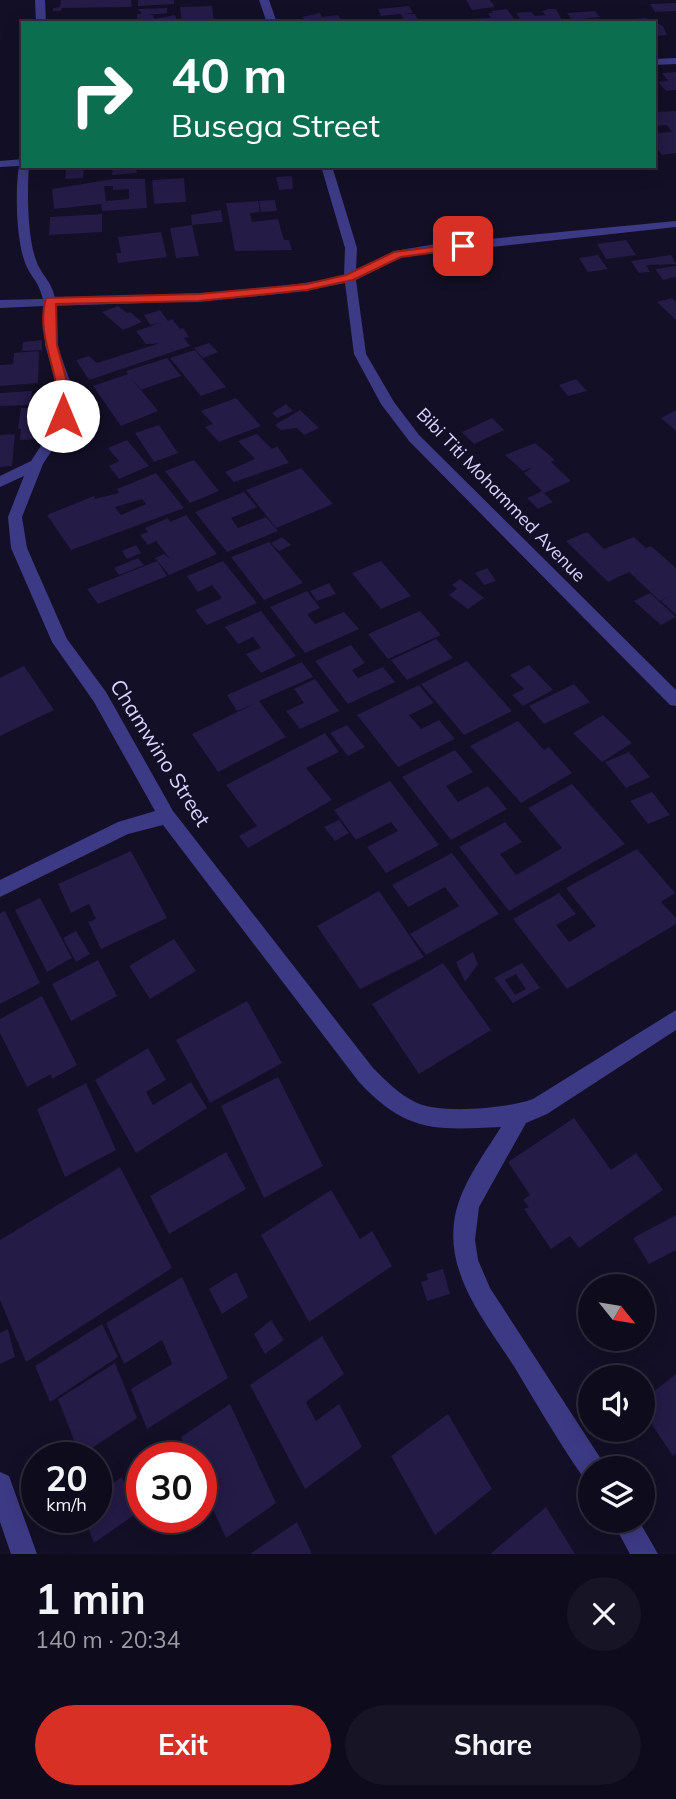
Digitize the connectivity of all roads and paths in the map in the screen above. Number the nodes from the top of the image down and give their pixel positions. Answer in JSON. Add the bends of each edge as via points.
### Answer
{"nodes":[{"id":1,"x":40,"y":0,"type":"edge"},
{"id":2,"x":264,"y":0,"type":"edge"},
{"id":3,"x":41,"y":21,"type":"edge"},
{"id":4,"x":271,"y":21,"type":"edge"},
{"id":5,"x":676,"y":61,"type":"edge"},
{"id":6,"x":656,"y":62,"type":"edge"},
{"id":7,"x":0,"y":164,"type":"edge"},
{"id":8,"x":21,"y":164,"type":"edge"},
{"id":9,"x":23,"y":168,"type":"edge"},
{"id":10,"x":328,"y":168,"type":"edge"},
{"id":11,"x":676,"y":224,"type":"edge"},
{"id":12,"x":349,"y":278,"type":"junction"},
{"id":13,"x":50,"y":301,"type":"junction"},
{"id":14,"x":0,"y":304,"type":"edge"},
{"id":15,"x":36,"y":464,"type":"junction"},
{"id":16,"x":0,"y":482,"type":"edge"},
{"id":17,"x":674,"y":693,"type":"edge"},
{"id":18,"x":167,"y":816,"type":"junction"},
{"id":19,"x":0,"y":890,"type":"edge"},
{"id":20,"x":676,"y":1019,"type":"edge"},
{"id":21,"x":519,"y":1115,"type":"junction"},
{"id":22,"x":583,"y":1456,"type":"edge"},
{"id":23,"x":0,"y":1485,"type":"edge"},
{"id":24,"x":632,"y":1533,"type":"edge"},
{"id":25,"x":24,"y":1554,"type":"edge"},
{"id":26,"x":645,"y":1554,"type":"edge"}],
"edges":[{"from":1,"to":3,"type":"street"},
{"from":2,"to":4,"type":"street"},
{"from":5,"to":6,"type":"street"},
{"from":7,"to":8,"type":"street"},
{"from":9,"to":13,"type":"street","name":"Chamwino Street","via":[[21,195],[29,252]]},
{"from":10,"to":12,"type":"street","name":"Bibi Titi Mohammed Avenue","via":[[351,248]]},
{"from":11,"to":12,"type":"street","via":[[398,254]]},
{"from":12,"to":13,"type":"street","via":[[247,294]]},
{"from":12,"to":17,"type":"street","name":"Bibi Titi Mohammed Avenue","via":[[360,354],[394,413],[414,438]]},
{"from":13,"to":14,"type":"street"},
{"from":13,"to":15,"type":"street","name":"Chamwino Street","via":[[51,345],[66,400],[55,435]]},
{"from":15,"to":16,"type":"street"},
{"from":15,"to":18,"type":"street","name":"Chamwino Street","via":[[15,517],[19,548],[60,642],[100,697]]},
{"from":18,"to":19,"type":"street","via":[[124,827]]},
{"from":18,"to":21,"type":"street","name":"Chamwino Street","via":[[384,1094],[414,1114],[448,1119]]},
{"from":20,"to":21,"type":"street","name":"Chamwino Street","via":[[540,1107]]},
{"from":21,"to":22,"type":"street","via":[[465,1218],[465,1251],[481,1296]]},
{"from":23,"to":25,"type":"street"},
{"from":24,"to":26,"type":"street"}]}
